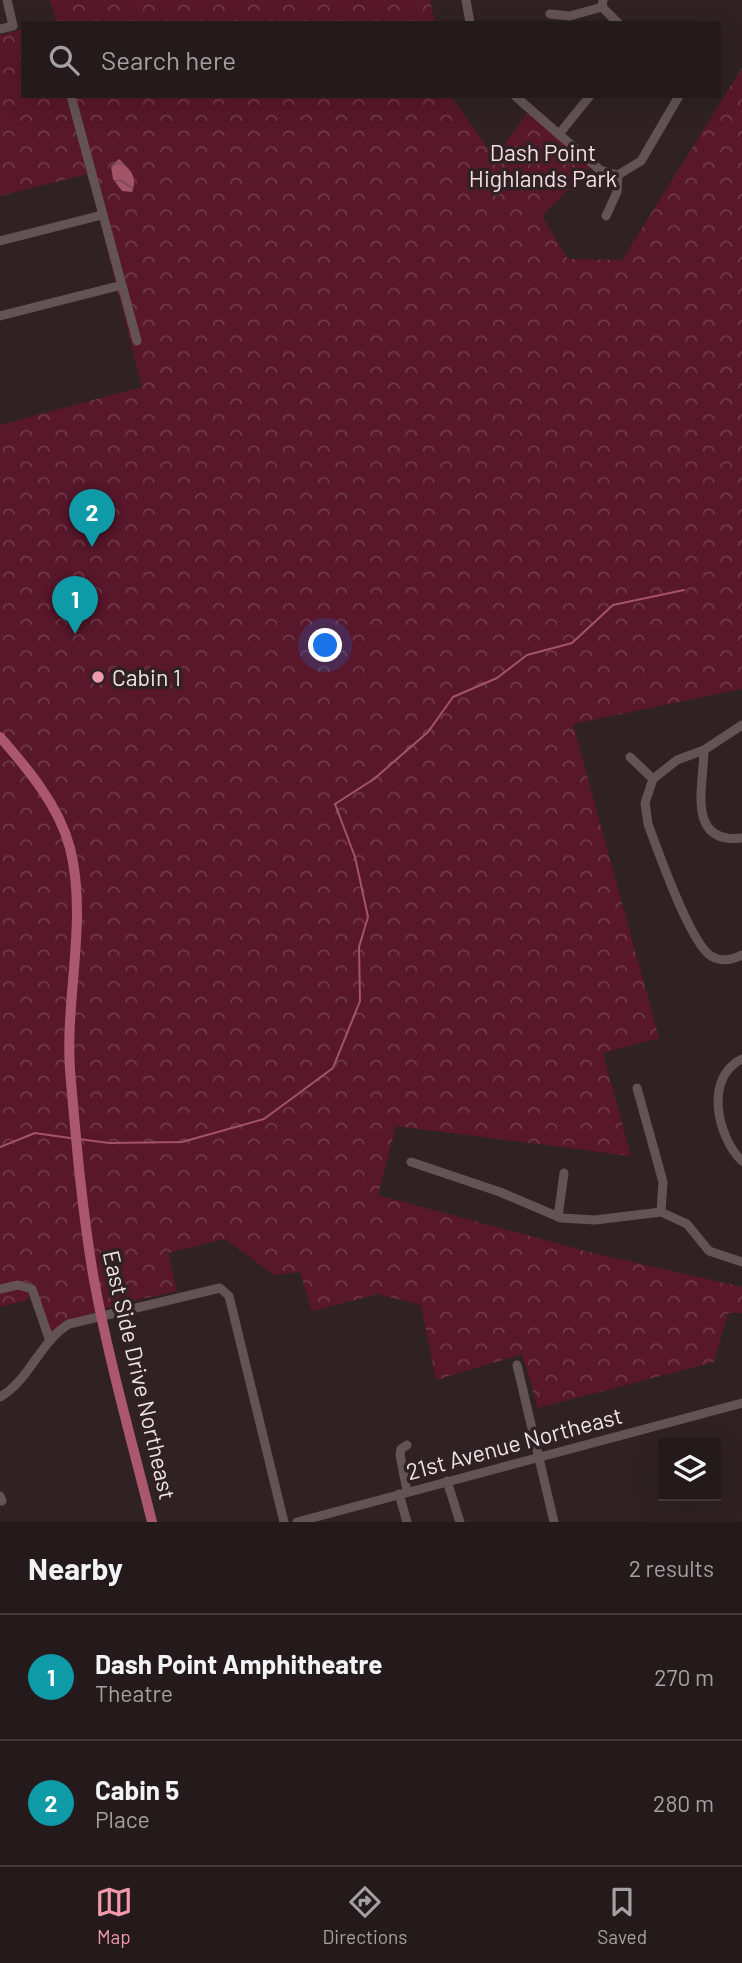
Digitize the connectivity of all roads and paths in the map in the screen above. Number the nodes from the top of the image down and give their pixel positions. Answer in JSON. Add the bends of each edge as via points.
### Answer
{"nodes":[{"id":1,"x":7,"y":0,"type":"edge"},
{"id":2,"x":466,"y":0,"type":"edge"},
{"id":3,"x":602,"y":4,"type":"edge"},
{"id":4,"x":550,"y":14,"type":"dead end"},
{"id":5,"x":470,"y":21,"type":"edge"},
{"id":6,"x":616,"y":21,"type":"edge"},
{"id":7,"x":0,"y":29,"type":"edge"},
{"id":8,"x":72,"y":98,"type":"edge"},
{"id":9,"x":517,"y":98,"type":"edge"},
{"id":10,"x":588,"y":98,"type":"edge"},
{"id":11,"x":679,"y":98,"type":"edge"},
{"id":12,"x":559,"y":134,"type":"junction"},
{"id":13,"x":618,"y":175,"type":"junction"},
{"id":14,"x":103,"y":215,"type":"junction"},
{"id":15,"x":606,"y":216,"type":"dead end"},
{"id":16,"x":0,"y":241,"type":"edge"},
{"id":17,"x":122,"y":285,"type":"junction"},
{"id":18,"x":0,"y":316,"type":"edge"},
{"id":19,"x":137,"y":341,"type":"dead end"},
{"id":20,"x":742,"y":725,"type":"edge"},
{"id":21,"x":0,"y":737,"type":"edge"},
{"id":22,"x":704,"y":750,"type":"junction"},
{"id":23,"x":630,"y":757,"type":"dead end"},
{"id":24,"x":653,"y":779,"type":"junction"},
{"id":25,"x":742,"y":838,"type":"edge"},
{"id":26,"x":742,"y":955,"type":"edge"},
{"id":27,"x":742,"y":1059,"type":"edge"},
{"id":28,"x":637,"y":1088,"type":"dead end"},
{"id":29,"x":742,"y":1161,"type":"edge"},
{"id":30,"x":411,"y":1162,"type":"dead end"},
{"id":31,"x":564,"y":1173,"type":"dead end"},
{"id":32,"x":661,"y":1212,"type":"junction"},
{"id":33,"x":558,"y":1217,"type":"junction"},
{"id":34,"x":742,"y":1262,"type":"edge"},
{"id":35,"x":0,"y":1289,"type":"edge"},
{"id":36,"x":102,"y":1315,"type":"junction"},
{"id":37,"x":50,"y":1341,"type":"junction"},
{"id":38,"x":517,"y":1365,"type":"dead end"},
{"id":39,"x":1,"y":1397,"type":"edge"},
{"id":40,"x":742,"y":1403,"type":"edge"},
{"id":41,"x":407,"y":1445,"type":"dead end"},
{"id":42,"x":540,"y":1456,"type":"junction"},
{"id":43,"x":447,"y":1481,"type":"junction"},
{"id":44,"x":403,"y":1492,"type":"junction"},
{"id":45,"x":152,"y":1522,"type":"edge"},
{"id":46,"x":284,"y":1522,"type":"edge"},
{"id":47,"x":297,"y":1522,"type":"edge"},
{"id":48,"x":407,"y":1522,"type":"edge"},
{"id":49,"x":460,"y":1522,"type":"edge"},
{"id":50,"x":554,"y":1522,"type":"edge"}],
"edges":[{"from":1,"to":7,"type":"street","via":[[13,26]]},
{"from":2,"to":5,"type":"street"},
{"from":3,"to":4,"type":"street","via":[[575,15]]},
{"from":3,"to":6,"type":"street"},
{"from":8,"to":14,"type":"street"},
{"from":9,"to":12,"type":"street"},
{"from":10,"to":12,"type":"street"},
{"from":11,"to":13,"type":"street","via":[[641,161]]},
{"from":12,"to":13,"type":"street","via":[[600,170]]},
{"from":13,"to":15,"type":"street","via":[[617,192]]},
{"from":14,"to":16,"type":"street"},
{"from":14,"to":17,"type":"street"},
{"from":17,"to":18,"type":"street"},
{"from":17,"to":19,"type":"street"},
{"from":20,"to":22,"type":"street"},
{"from":21,"to":36,"type":"main road","name":"East Side Drive Northeast","via":[[51,804],[73,861],[71,1080],[88,1237]]},
{"from":22,"to":24,"type":"street","via":[[677,760]]},
{"from":22,"to":25,"type":"street","via":[[700,801],[704,819],[710,830],[721,836]]},
{"from":23,"to":24,"type":"street"},
{"from":24,"to":26,"type":"street","via":[[645,803],[648,824],[691,930],[710,956],[730,960]]},
{"from":27,"to":29,"type":"street","via":[[727,1070],[717,1096],[729,1142]]},
{"from":28,"to":32,"type":"street","via":[[663,1182]]},
{"from":30,"to":33,"type":"street"},
{"from":31,"to":33,"type":"street"},
{"from":32,"to":33,"type":"street","via":[[595,1220]]},
{"from":32,"to":34,"type":"street","via":[[687,1224],[715,1255]]},
{"from":35,"to":37,"type":"street","via":[[18,1285],[32,1289]]},
{"from":36,"to":37,"type":"street","via":[[69,1324]]},
{"from":36,"to":45,"type":"main road","name":"East Side Drive Northeast"},
{"from":36,"to":46,"type":"street","via":[[212,1288],[225,1290]]},
{"from":37,"to":39,"type":"street","via":[[34,1365]]},
{"from":38,"to":42,"type":"street"},
{"from":40,"to":42,"type":"street","name":"21st Avenue Northeast"},
{"from":41,"to":44,"type":"street","via":[[400,1452]]},
{"from":42,"to":43,"type":"street","name":"21st Avenue Northeast"},
{"from":42,"to":50,"type":"street"},
{"from":43,"to":44,"type":"street","name":"21st Avenue Northeast"},
{"from":43,"to":49,"type":"street"},
{"from":44,"to":47,"type":"street","name":"21st Avenue Northeast"},
{"from":44,"to":48,"type":"street"}]}
